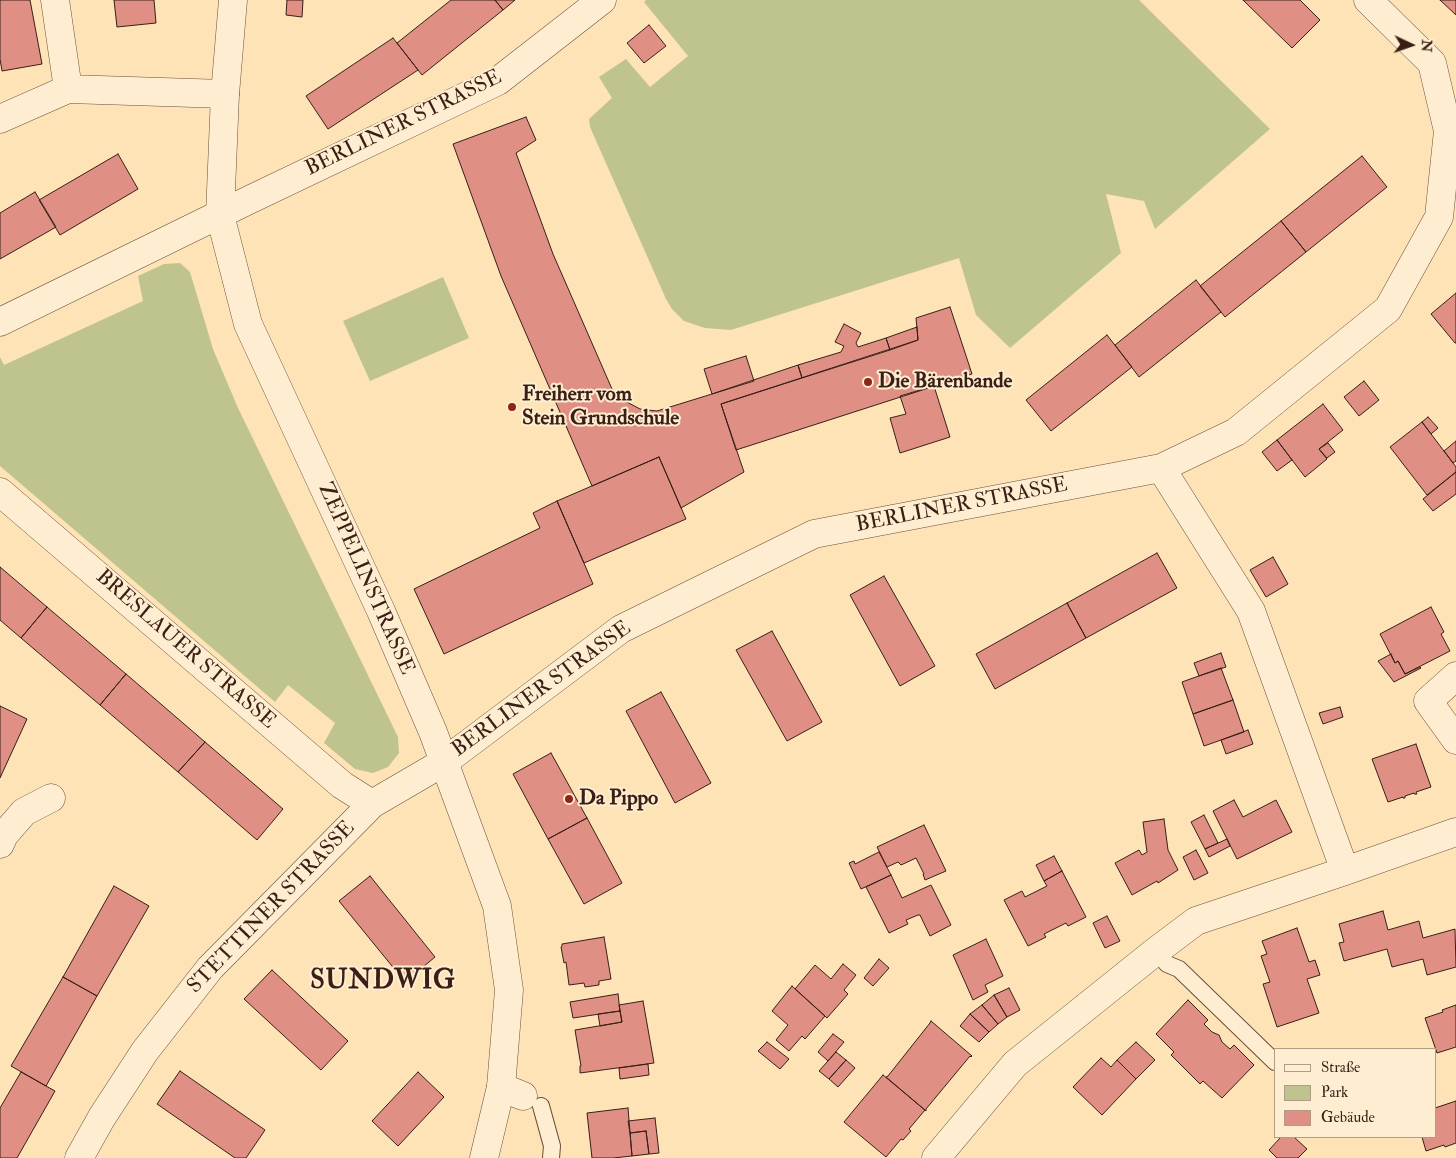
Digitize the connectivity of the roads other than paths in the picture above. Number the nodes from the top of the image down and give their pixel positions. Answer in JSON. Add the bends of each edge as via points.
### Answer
{"nodes":[{"id":1,"x":55,"y":0,"type":"edge"},
{"id":2,"x":234,"y":0,"type":"edge"},
{"id":3,"x":602,"y":0,"type":"edge"},
{"id":4,"x":1368,"y":0,"type":"edge"},
{"id":5,"x":68,"y":89,"type":"junction"},
{"id":6,"x":225,"y":94,"type":"junction"},
{"id":7,"x":0,"y":119,"type":"edge"},
{"id":8,"x":220,"y":215,"type":"junction"},
{"id":9,"x":1448,"y":224,"type":"edge"},
{"id":10,"x":0,"y":322,"type":"edge"},
{"id":11,"x":1161,"y":468,"type":"junction"},
{"id":12,"x":0,"y":492,"type":"edge"},
{"id":13,"x":1456,"y":676,"type":"edge"},
{"id":14,"x":1456,"y":740,"type":"edge"},
{"id":15,"x":444,"y":762,"type":"junction"},
{"id":16,"x":50,"y":798,"type":"dead end"},
{"id":17,"x":372,"y":804,"type":"junction"},
{"id":18,"x":1456,"y":832,"type":"edge"},
{"id":19,"x":0,"y":844,"type":"edge"},
{"id":20,"x":1345,"y":871,"type":"junction"},
{"id":21,"x":1156,"y":951,"type":"junction"},
{"id":22,"x":1274,"y":1061,"type":"edge"},
{"id":23,"x":522,"y":1096,"type":"junction"},
{"id":24,"x":79,"y":1158,"type":"edge"},
{"id":25,"x":484,"y":1158,"type":"edge"},
{"id":26,"x":551,"y":1158,"type":"edge"},
{"id":27,"x":936,"y":1158,"type":"edge"}],
"edges":[{"from":1,"to":5,"type":"street"},
{"from":2,"to":6,"type":"street","name":"ZEPPELINSTRASSE"},
{"from":3,"to":8,"type":"street","name":"BERLINER STRASSE","via":[[498,81]]},
{"from":4,"to":9,"type":"street","name":"BERLINER STRASSE","via":[[1432,63],[1448,131]]},
{"from":5,"to":6,"type":"street"},
{"from":5,"to":7,"type":"street"},
{"from":6,"to":8,"type":"street","name":"ZEPPELINSTRASSE"},
{"from":8,"to":10,"type":"street","name":"BERLINER STRASSE"},
{"from":8,"to":15,"type":"street","name":"ZEPPELINSTRASSE","via":[[248,324],[381,611]]},
{"from":9,"to":11,"type":"street","name":"BERLINER STRASSE","via":[[1388,309],[1236,432]]},
{"from":11,"to":15,"type":"street","name":"BERLINER STRASSE","via":[[814,534],[621,629]]},
{"from":11,"to":20,"type":"street","via":[[1251,611]]},
{"from":12,"to":17,"type":"street","name":"BRESLAUER STRASSE","via":[[342,785]]},
{"from":13,"to":14,"type":"street","via":[[1428,701]]},
{"from":15,"to":17,"type":"street","name":"STETTINER STRASSE"},
{"from":15,"to":23,"type":"street","name":"ZEPPELINSTRASSE","via":[[497,906]]},
{"from":16,"to":19,"type":"street","via":[[24,812]]},
{"from":17,"to":24,"type":"street","name":"STETTINER STRASSE","via":[[210,968],[144,1051]]},
{"from":18,"to":20,"type":"street"},
{"from":20,"to":21,"type":"street","via":[[1196,921]]},
{"from":21,"to":22,"type":"lane","via":[[1167,964],[1179,969]]},
{"from":21,"to":27,"type":"street","via":[[1015,1064]]},
{"from":23,"to":25,"type":"street","name":"ZEPPELINSTRASSE"},
{"from":23,"to":26,"type":"lane","via":[[552,1146]]}]}
